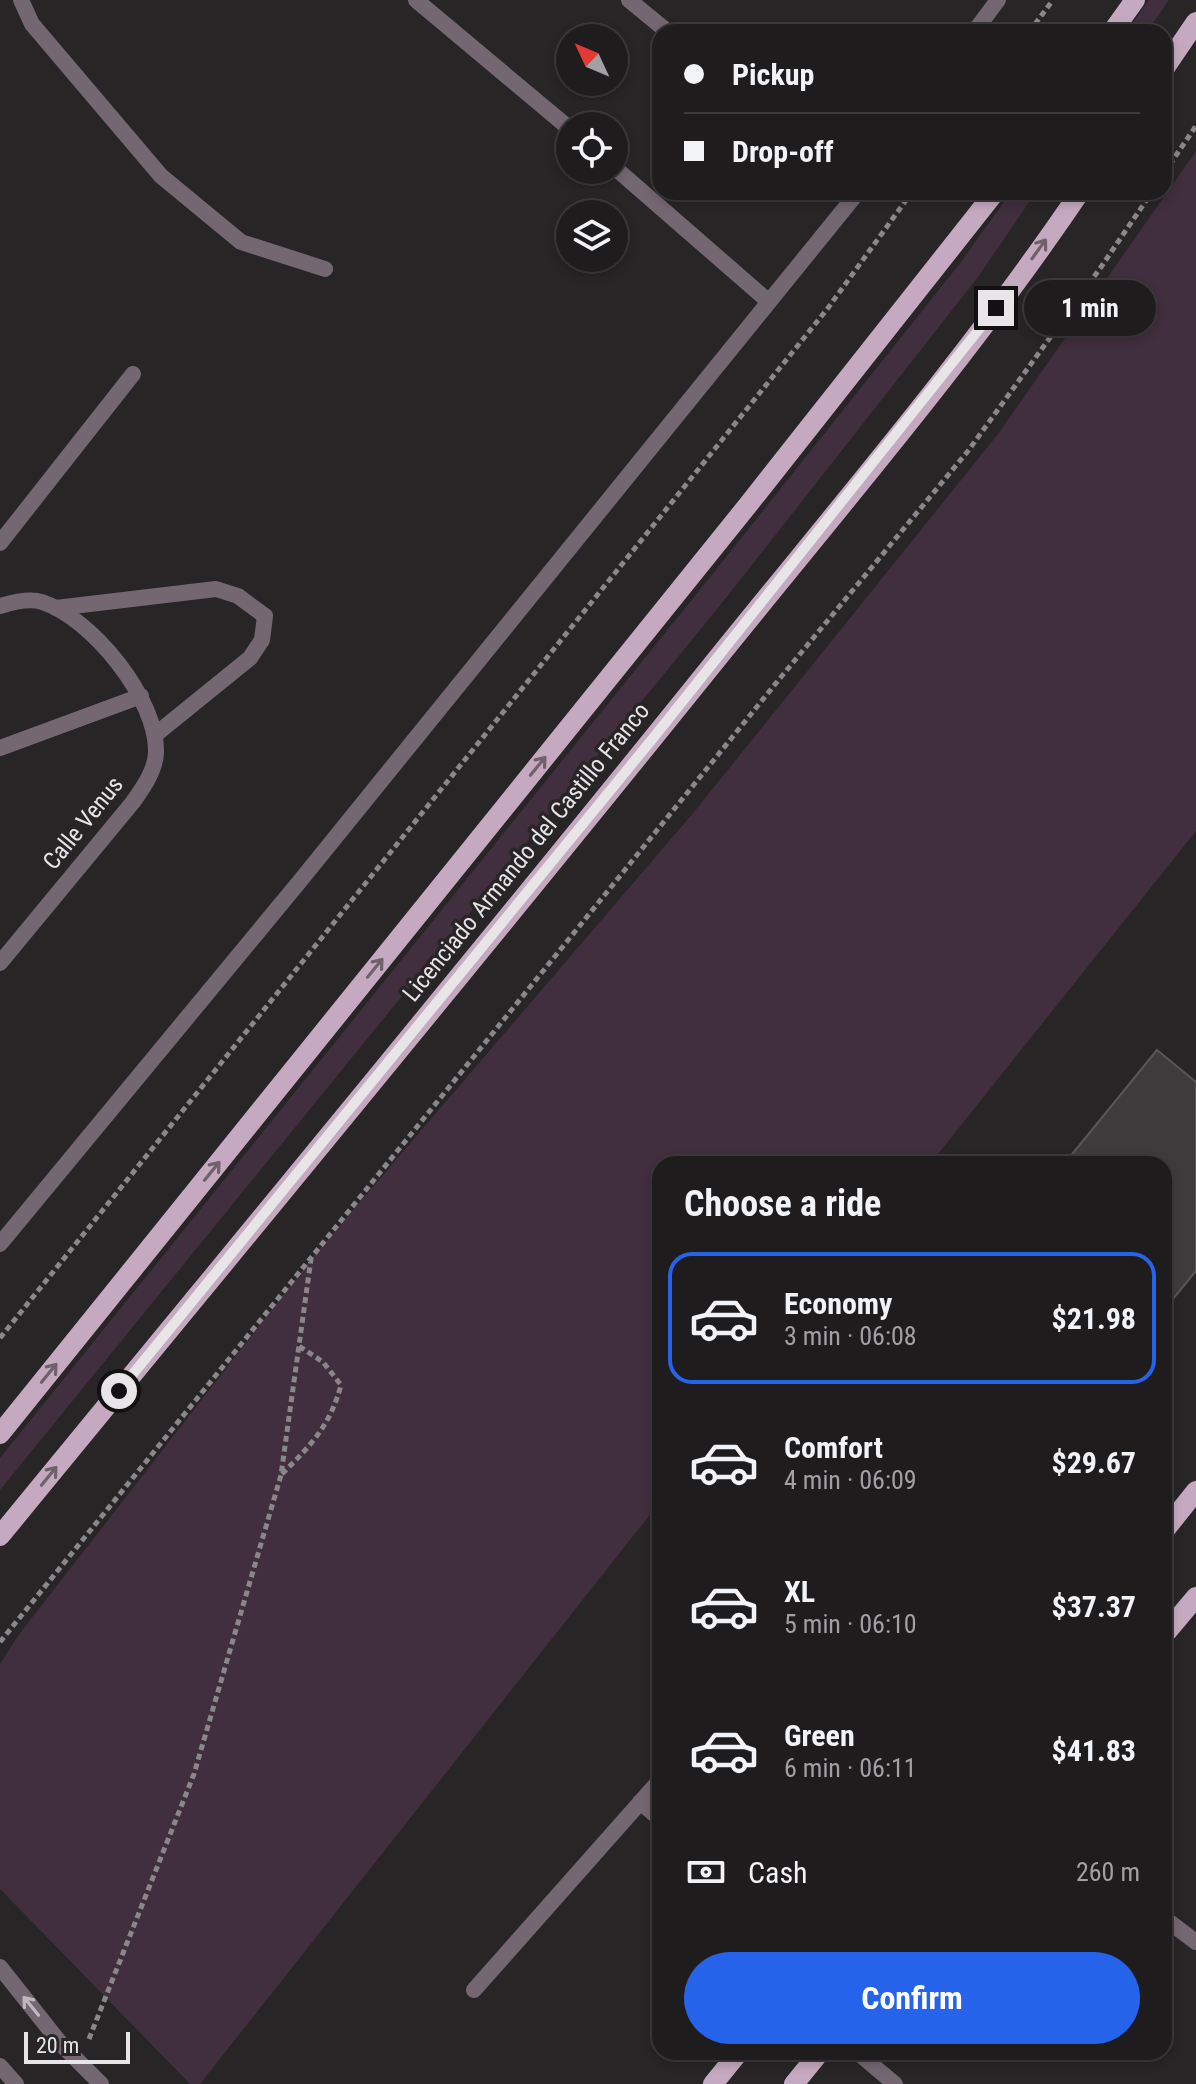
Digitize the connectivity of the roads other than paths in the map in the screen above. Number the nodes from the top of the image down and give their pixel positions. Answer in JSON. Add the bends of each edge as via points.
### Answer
{"nodes":[{"id":1,"x":21,"y":0,"type":"edge"},
{"id":2,"x":416,"y":0,"type":"edge"},
{"id":3,"x":629,"y":0,"type":"edge"},
{"id":4,"x":998,"y":0,"type":"edge"},
{"id":5,"x":1135,"y":0,"type":"edge"},
{"id":6,"x":1196,"y":22,"type":"edge"},
{"id":7,"x":658,"y":24,"type":"edge"},
{"id":8,"x":980,"y":24,"type":"edge"},
{"id":9,"x":1118,"y":24,"type":"edge"},
{"id":10,"x":1172,"y":57,"type":"edge"},
{"id":11,"x":556,"y":117,"type":"edge"},
{"id":12,"x":628,"y":179,"type":"edge"},
{"id":13,"x":851,"y":200,"type":"edge"},
{"id":14,"x":989,"y":200,"type":"edge"},
{"id":15,"x":1074,"y":200,"type":"edge"},
{"id":16,"x":325,"y":269,"type":"dead end"},
{"id":17,"x":768,"y":301,"type":"junction"},
{"id":18,"x":133,"y":374,"type":"dead end"},
{"id":19,"x":0,"y":543,"type":"edge"},
{"id":20,"x":0,"y":606,"type":"edge"},
{"id":21,"x":56,"y":608,"type":"junction"},
{"id":22,"x":141,"y":696,"type":"junction"},
{"id":23,"x":155,"y":735,"type":"junction"},
{"id":24,"x":0,"y":748,"type":"edge"},
{"id":25,"x":0,"y":963,"type":"edge"},
{"id":26,"x":0,"y":1244,"type":"edge"},
{"id":27,"x":0,"y":1434,"type":"edge"},
{"id":28,"x":1196,"y":1491,"type":"edge"},
{"id":29,"x":1172,"y":1521,"type":"edge"},
{"id":30,"x":0,"y":1536,"type":"edge"},
{"id":31,"x":1196,"y":1597,"type":"edge"},
{"id":32,"x":1172,"y":1626,"type":"edge"},
{"id":33,"x":652,"y":1789,"type":"edge"},
{"id":34,"x":640,"y":1802,"type":"junction"},
{"id":35,"x":652,"y":1812,"type":"edge"},
{"id":36,"x":1172,"y":1924,"type":"edge"},
{"id":37,"x":1196,"y":1942,"type":"edge"},
{"id":38,"x":0,"y":1967,"type":"edge"},
{"id":39,"x":474,"y":1990,"type":"dead end"},
{"id":40,"x":732,"y":2060,"type":"edge"},
{"id":41,"x":814,"y":2060,"type":"edge"},
{"id":42,"x":866,"y":2060,"type":"edge"},
{"id":43,"x":0,"y":2066,"type":"edge"},
{"id":44,"x":16,"y":2084,"type":"edge"},
{"id":45,"x":101,"y":2084,"type":"edge"},
{"id":46,"x":713,"y":2084,"type":"edge"},
{"id":47,"x":794,"y":2084,"type":"edge"},
{"id":48,"x":895,"y":2084,"type":"edge"}],
"edges":[{"from":1,"to":16,"type":"street","via":[[32,24],[161,176],[241,242]]},
{"from":2,"to":11,"type":"street"},
{"from":3,"to":7,"type":"street"},
{"from":4,"to":8,"type":"street"},
{"from":5,"to":9,"type":"main road"},
{"from":6,"to":10,"type":"main road"},
{"from":12,"to":17,"type":"street"},
{"from":13,"to":17,"type":"street"},
{"from":27,"to":14,"type":"main road","name":"Licenciado Armando del Castillo Franco","one_way":true},
{"from":30,"to":15,"type":"main road","name":"Licenciado Armando del Castillo Franco","one_way":true,"via":[[876,461]]},
{"from":17,"to":26,"type":"street"},
{"from":18,"to":19,"type":"street"},
{"from":20,"to":21,"type":"street","via":[[39,601]]},
{"from":21,"to":22,"type":"street","name":"Calle Venus","via":[[105,649]]},
{"from":21,"to":23,"type":"street","via":[[216,589],[238,596],[265,616],[262,640],[250,658]]},
{"from":22,"to":23,"type":"street","name":"Calle Venus"},
{"from":22,"to":24,"type":"street"},
{"from":23,"to":25,"type":"street","name":"Calle Venus","via":[[156,757],[148,780]]},
{"from":28,"to":29,"type":"main road"},
{"from":31,"to":32,"type":"main road"},
{"from":33,"to":34,"type":"street"},
{"from":34,"to":35,"type":"street"},
{"from":34,"to":39,"type":"street"},
{"from":36,"to":37,"type":"street"},
{"from":45,"to":38,"type":"street","one_way":true,"via":[[61,2044]]},
{"from":40,"to":46,"type":"main road"},
{"from":41,"to":47,"type":"main road"},
{"from":42,"to":48,"type":"street"},
{"from":43,"to":44,"type":"street"}]}
